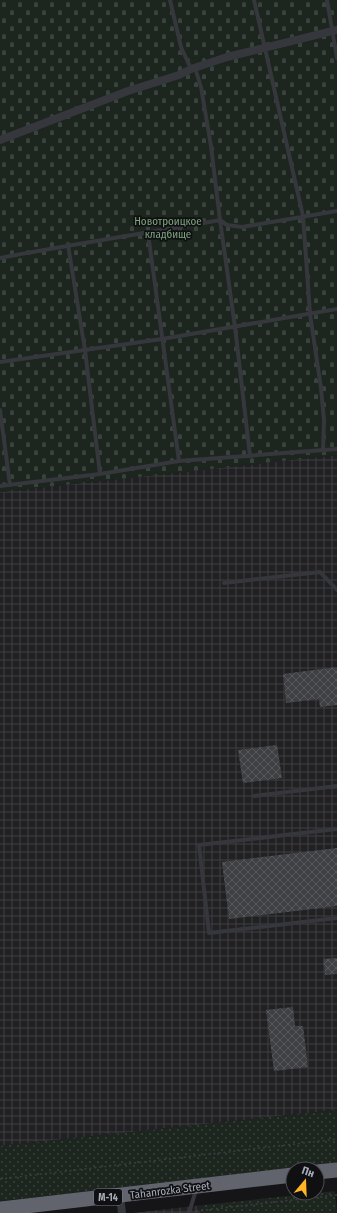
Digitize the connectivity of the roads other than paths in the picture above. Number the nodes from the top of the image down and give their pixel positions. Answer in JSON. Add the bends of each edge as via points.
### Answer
{"nodes":[{"id":1,"x":170,"y":0,"type":"edge"},
{"id":2,"x":254,"y":0,"type":"edge"},
{"id":3,"x":327,"y":0,"type":"edge"},
{"id":4,"x":335,"y":31,"type":"edge"},
{"id":5,"x":264,"y":48,"type":"junction"},
{"id":6,"x":337,"y":58,"type":"edge"},
{"id":7,"x":193,"y":68,"type":"junction"},
{"id":8,"x":0,"y":140,"type":"edge"},
{"id":9,"x":337,"y":211,"type":"edge"},
{"id":10,"x":303,"y":216,"type":"junction"},
{"id":11,"x":220,"y":220,"type":"junction"},
{"id":12,"x":148,"y":233,"type":"junction"},
{"id":13,"x":68,"y":245,"type":"junction"},
{"id":14,"x":0,"y":258,"type":"edge"},
{"id":15,"x":337,"y":309,"type":"edge"},
{"id":16,"x":310,"y":314,"type":"junction"},
{"id":17,"x":235,"y":327,"type":"junction"},
{"id":18,"x":162,"y":339,"type":"junction"},
{"id":19,"x":85,"y":350,"type":"junction"},
{"id":20,"x":0,"y":362,"type":"edge"},
{"id":21,"x":0,"y":410,"type":"edge"},
{"id":22,"x":337,"y":449,"type":"edge"},
{"id":23,"x":323,"y":451,"type":"junction"},
{"id":24,"x":250,"y":456,"type":"junction"},
{"id":25,"x":179,"y":461,"type":"junction"},
{"id":26,"x":100,"y":474,"type":"junction"},
{"id":27,"x":10,"y":485,"type":"junction"},
{"id":28,"x":0,"y":486,"type":"edge"},
{"id":29,"x":224,"y":584,"type":"dead end"},
{"id":30,"x":337,"y":590,"type":"edge"},
{"id":31,"x":337,"y":786,"type":"edge"},
{"id":32,"x":254,"y":796,"type":"dead end"},
{"id":33,"x":337,"y":829,"type":"edge"},
{"id":34,"x":337,"y":918,"type":"edge"},
{"id":35,"x":337,"y":1170,"type":"edge"},
{"id":36,"x":325,"y":1171,"type":"edge"},
{"id":37,"x":285,"y":1176,"type":"edge"},
{"id":38,"x":197,"y":1187,"type":"junction"},
{"id":39,"x":120,"y":1196,"type":"junction"},
{"id":40,"x":0,"y":1209,"type":"edge"},
{"id":41,"x":20,"y":1210,"type":"edge"},
{"id":42,"x":190,"y":1212,"type":"edge"},
{"id":43,"x":122,"y":1213,"type":"edge"}],
"edges":[{"from":1,"to":7,"type":"lane","via":[[181,47]]},
{"from":2,"to":5,"type":"lane"},
{"from":3,"to":4,"type":"lane"},
{"from":4,"to":5,"type":"street"},
{"from":4,"to":6,"type":"lane"},
{"from":5,"to":7,"type":"street"},
{"from":5,"to":10,"type":"lane"},
{"from":7,"to":8,"type":"street","via":[[179,76],[121,94]]},
{"from":7,"to":11,"type":"lane","via":[[201,87]]},
{"from":9,"to":10,"type":"lane"},
{"from":10,"to":11,"type":"lane","via":[[242,227]]},
{"from":10,"to":16,"type":"lane"},
{"from":11,"to":12,"type":"lane"},
{"from":11,"to":17,"type":"lane"},
{"from":12,"to":13,"type":"lane"},
{"from":12,"to":18,"type":"lane"},
{"from":13,"to":14,"type":"lane"},
{"from":13,"to":19,"type":"lane"},
{"from":15,"to":16,"type":"lane"},
{"from":16,"to":17,"type":"lane"},
{"from":16,"to":23,"type":"lane","via":[[324,414]]},
{"from":17,"to":18,"type":"lane"},
{"from":17,"to":24,"type":"lane"},
{"from":18,"to":19,"type":"lane"},
{"from":18,"to":25,"type":"lane"},
{"from":19,"to":20,"type":"lane"},
{"from":19,"to":26,"type":"lane"},
{"from":21,"to":27,"type":"lane"},
{"from":22,"to":23,"type":"lane"},
{"from":23,"to":24,"type":"lane"},
{"from":24,"to":25,"type":"lane"},
{"from":25,"to":26,"type":"lane"},
{"from":26,"to":27,"type":"lane"},
{"from":27,"to":28,"type":"lane"},
{"from":29,"to":30,"type":"lane","via":[[320,572]]},
{"from":31,"to":32,"type":"lane"},
{"from":33,"to":34,"type":"lane","via":[[199,845],[210,933]]},
{"from":35,"to":36,"type":"highway"},
{"from":37,"to":38,"type":"highway","name":"Tahanrozka Street","number":"М-14"},
{"from":38,"to":39,"type":"highway","name":"Tahanrozka Street","number":"М-14"},
{"from":38,"to":42,"type":"lane"},
{"from":39,"to":41,"type":"highway","name":"Tahanrozka Street","number":"М-14"},
{"from":39,"to":43,"type":"street"},
{"from":40,"to":41,"type":"highway","name":"Tahanrozka Street","number":"М-14"}]}
